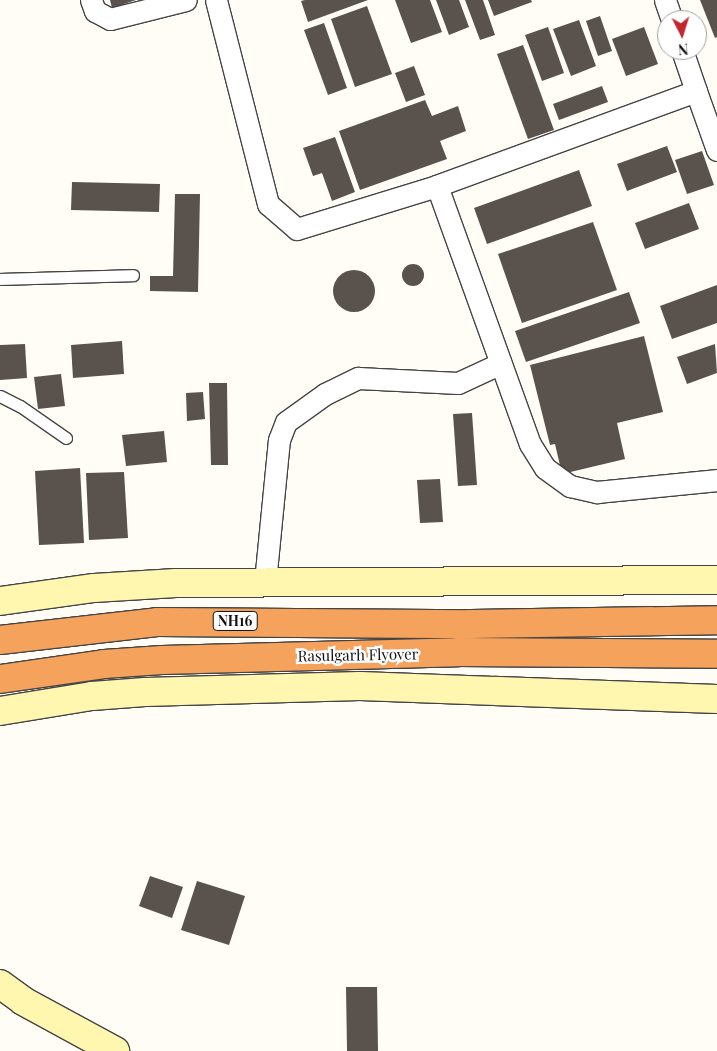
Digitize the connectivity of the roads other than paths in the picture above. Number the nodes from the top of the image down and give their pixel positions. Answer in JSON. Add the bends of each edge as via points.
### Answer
{"nodes":[{"id":1,"x":91,"y":0,"type":"edge"},
{"id":2,"x":186,"y":0,"type":"edge"},
{"id":3,"x":216,"y":0,"type":"edge"},
{"id":4,"x":685,"y":60,"type":"edge"},
{"id":5,"x":696,"y":91,"type":"junction"},
{"id":6,"x":717,"y":150,"type":"edge"},
{"id":7,"x":437,"y":186,"type":"junction"},
{"id":8,"x":133,"y":274,"type":"dead end"},
{"id":9,"x":0,"y":279,"type":"edge"},
{"id":10,"x":501,"y":363,"type":"junction"},
{"id":11,"x":0,"y":396,"type":"edge"},
{"id":12,"x":66,"y":438,"type":"dead end"},
{"id":13,"x":717,"y":480,"type":"edge"},
{"id":14,"x":717,"y":580,"type":"edge"},
{"id":15,"x":265,"y":582,"type":"junction"},
{"id":16,"x":0,"y":601,"type":"edge"},
{"id":17,"x":717,"y":620,"type":"edge"},
{"id":18,"x":0,"y":640,"type":"edge"},
{"id":19,"x":717,"y":654,"type":"edge"},
{"id":20,"x":0,"y":679,"type":"edge"},
{"id":21,"x":717,"y":699,"type":"edge"},
{"id":22,"x":0,"y":711,"type":"edge"},
{"id":23,"x":0,"y":976,"type":"edge"},
{"id":24,"x":0,"y":984,"type":"edge"},
{"id":25,"x":22,"y":1001,"type":"junction"},
{"id":26,"x":115,"y":1051,"type":"edge"}],
"edges":[{"from":1,"to":2,"type":"street","via":[[95,11],[110,19]]},
{"from":3,"to":7,"type":"street","via":[[268,204],[275,211],[297,229]]},
{"from":4,"to":5,"type":"street"},
{"from":5,"to":6,"type":"street"},
{"from":5,"to":7,"type":"street"},
{"from":7,"to":10,"type":"street"},
{"from":8,"to":9,"type":"lane"},
{"from":10,"to":13,"type":"street","via":[[530,444],[545,468],[570,486],[596,492]]},
{"from":10,"to":15,"type":"street","via":[[458,383],[358,378],[325,394],[286,422],[279,440]]},
{"from":11,"to":12,"type":"lane"},
{"from":14,"to":15,"type":"street"},
{"from":15,"to":16,"type":"street","via":[[94,588]]},
{"from":17,"to":18,"type":"highway","name":"Rasulgarh Flyover","number":"NH16","via":[[472,624],[157,622]]},
{"from":19,"to":20,"type":"highway","name":"Rasulgarh Flyover","via":[[458,652],[162,660],[104,664]]},
{"from":21,"to":22,"type":"street","via":[[360,686],[145,692],[92,696]]},
{"from":23,"to":25,"type":"street"},
{"from":24,"to":25,"type":"street"},
{"from":25,"to":26,"type":"street"}]}
